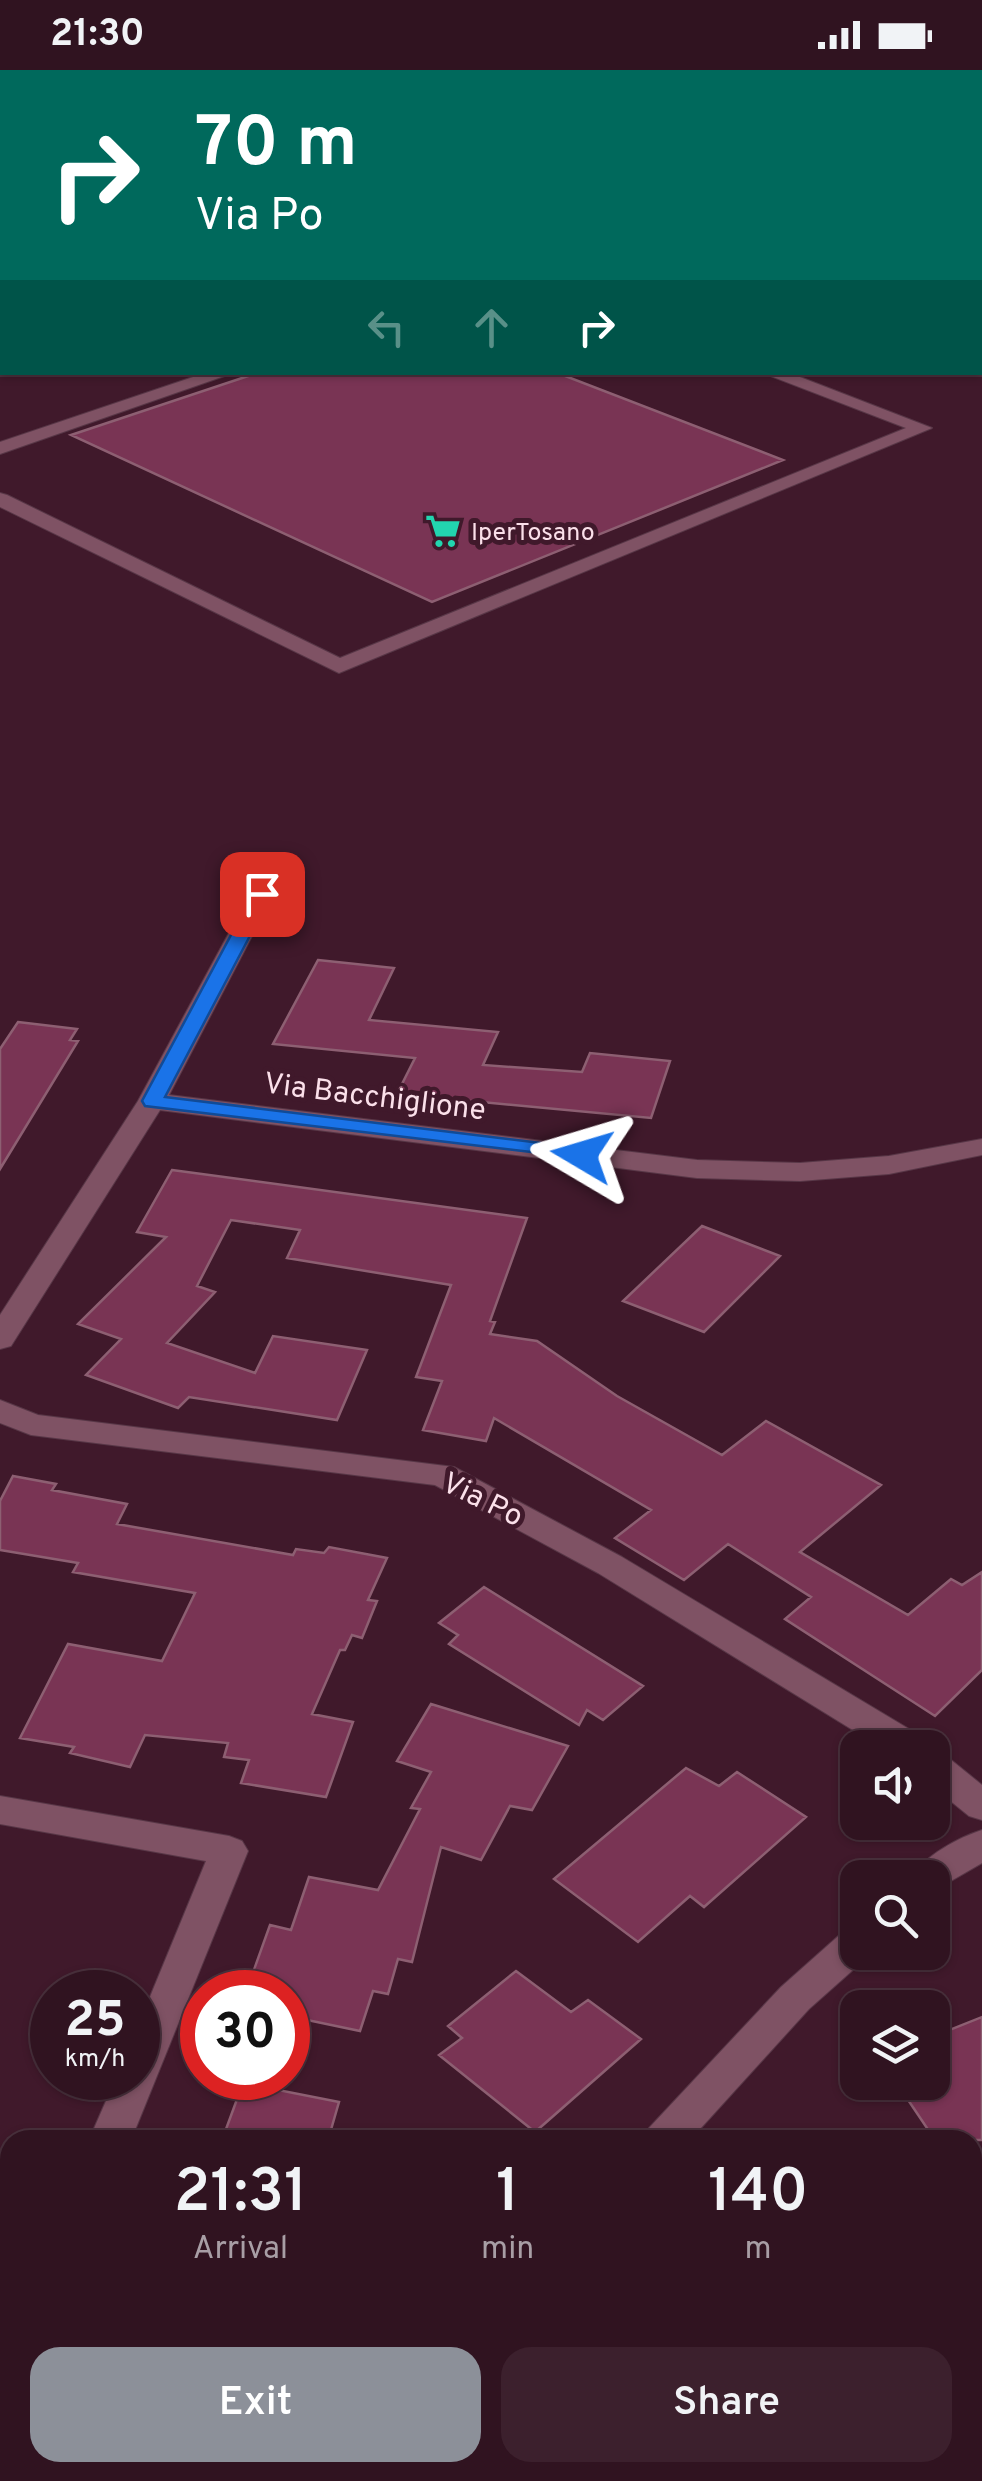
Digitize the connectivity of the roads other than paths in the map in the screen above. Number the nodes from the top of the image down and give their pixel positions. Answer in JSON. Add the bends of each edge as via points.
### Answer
{"nodes":[{"id":1,"x":218,"y":375,"type":"edge"},
{"id":2,"x":776,"y":375,"type":"edge"},
{"id":3,"x":0,"y":448,"type":"edge"},
{"id":4,"x":0,"y":499,"type":"edge"},
{"id":5,"x":262,"y":894,"type":"dead end"},
{"id":6,"x":152,"y":1101,"type":"junction"},
{"id":7,"x":982,"y":1147,"type":"edge"},
{"id":8,"x":0,"y":1339,"type":"edge"},
{"id":9,"x":0,"y":1410,"type":"edge"},
{"id":10,"x":881,"y":1730,"type":"edge"},
{"id":11,"x":950,"y":1780,"type":"edge"},
{"id":12,"x":982,"y":1806,"type":"edge"},
{"id":13,"x":0,"y":1810,"type":"edge"},
{"id":14,"x":982,"y":1844,"type":"edge"},
{"id":15,"x":950,"y":1865,"type":"edge"},
{"id":16,"x":840,"y":1958,"type":"edge"},
{"id":17,"x":160,"y":2020,"type":"edge"},
{"id":18,"x":127,"y":2100,"type":"edge"},
{"id":19,"x":114,"y":2130,"type":"edge"},
{"id":20,"x":673,"y":2130,"type":"edge"}],
"edges":[{"from":1,"to":3,"type":"street"},
{"from":2,"to":4,"type":"street","via":[[923,428],[339,666]]},
{"from":5,"to":6,"type":"street"},
{"from":6,"to":7,"type":"street","name":"Via Bacchiglione","via":[[697,1169],[889,1166]]},
{"from":6,"to":8,"type":"street"},
{"from":9,"to":10,"type":"street","name":"Via Po","via":[[30,1426],[442,1476],[610,1565]]},
{"from":11,"to":12,"type":"street"},
{"from":13,"to":17,"type":"street","via":[[230,1851]]},
{"from":14,"to":15,"type":"street"},
{"from":16,"to":20,"type":"street"},
{"from":18,"to":19,"type":"street"}]}
